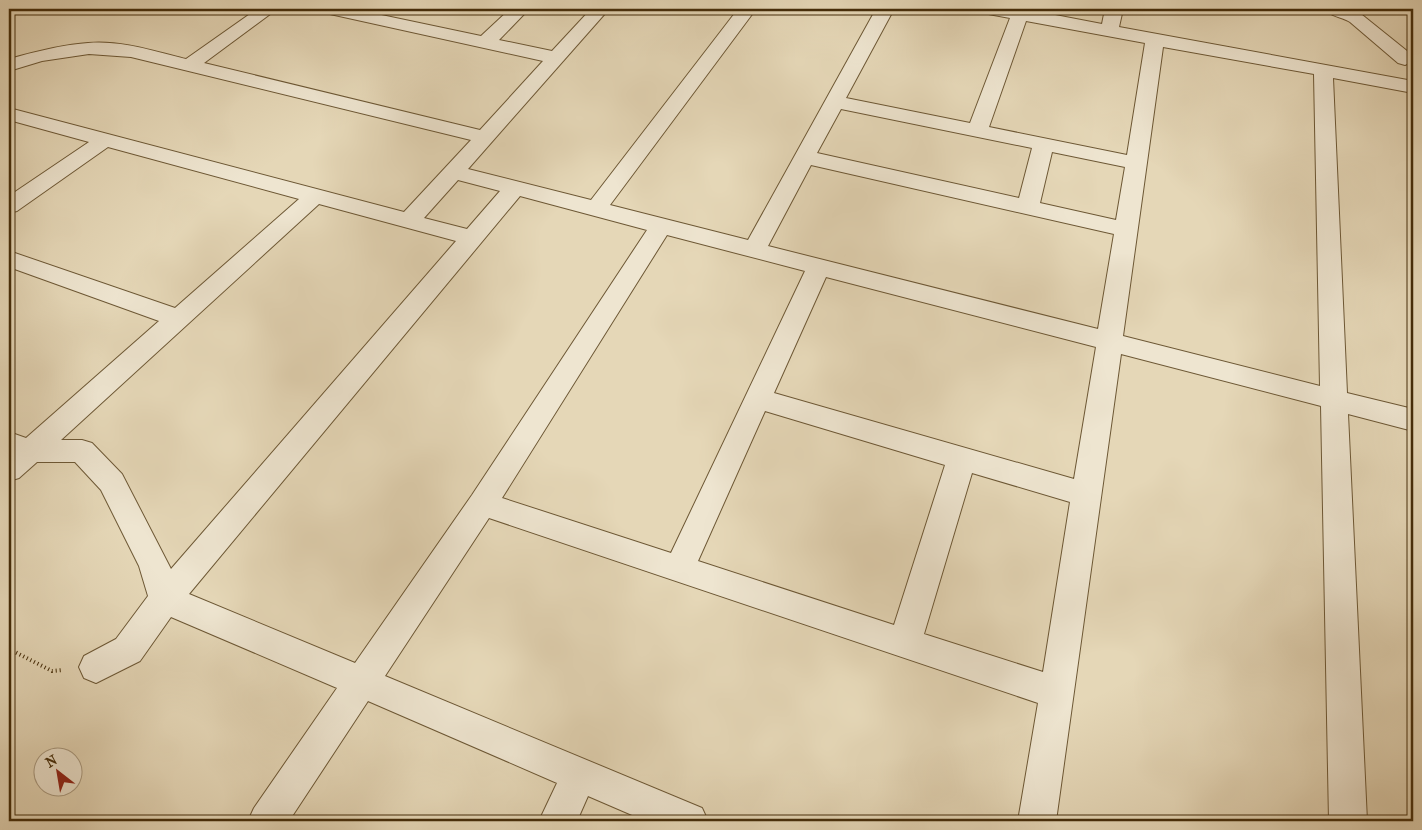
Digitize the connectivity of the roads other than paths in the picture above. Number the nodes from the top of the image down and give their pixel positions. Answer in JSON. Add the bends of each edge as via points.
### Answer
{"nodes":[{"id":1,"x":268,"y":9,"type":"edge"},
{"id":2,"x":330,"y":9,"type":"edge"},
{"id":3,"x":520,"y":9,"type":"edge"},
{"id":4,"x":600,"y":9,"type":"edge"},
{"id":5,"x":747,"y":9,"type":"edge"},
{"id":6,"x":885,"y":9,"type":"edge"},
{"id":7,"x":989,"y":9,"type":"edge"},
{"id":8,"x":1114,"y":9,"type":"edge"},
{"id":9,"x":1333,"y":9,"type":"edge"},
{"id":10,"x":1016,"y":12,"type":"edge"},
{"id":11,"x":1109,"y":31,"type":"junction"},
{"id":12,"x":1155,"y":39,"type":"junction"},
{"id":13,"x":486,"y":42,"type":"junction"},
{"id":14,"x":1409,"y":57,"type":"edge"},
{"id":15,"x":556,"y":58,"type":"junction"},
{"id":16,"x":189,"y":64,"type":"junction"},
{"id":17,"x":9,"y":65,"type":"edge"},
{"id":18,"x":1323,"y":70,"type":"junction"},
{"id":19,"x":1358,"y":76,"type":"junction"},
{"id":20,"x":1413,"y":87,"type":"edge"},
{"id":21,"x":835,"y":102,"type":"junction"},
{"id":22,"x":9,"y":114,"type":"edge"},
{"id":23,"x":977,"y":130,"type":"junction"},
{"id":24,"x":485,"y":137,"type":"junction"},
{"id":25,"x":105,"y":140,"type":"junction"},
{"id":26,"x":1044,"y":144,"type":"junction"},
{"id":27,"x":805,"y":157,"type":"junction"},
{"id":28,"x":1136,"y":163,"type":"junction"},
{"id":29,"x":453,"y":172,"type":"junction"},
{"id":30,"x":515,"y":188,"type":"junction"},
{"id":31,"x":315,"y":196,"type":"junction"},
{"id":32,"x":9,"y":206,"type":"edge"},
{"id":33,"x":1028,"y":206,"type":"junction"},
{"id":34,"x":596,"y":209,"type":"junction"},
{"id":35,"x":409,"y":221,"type":"junction"},
{"id":36,"x":661,"y":226,"type":"junction"},
{"id":37,"x":1126,"y":229,"type":"junction"},
{"id":38,"x":472,"y":238,"type":"junction"},
{"id":39,"x":754,"y":250,"type":"junction"},
{"id":40,"x":9,"y":259,"type":"edge"},
{"id":41,"x":819,"y":266,"type":"junction"},
{"id":42,"x":178,"y":318,"type":"junction"},
{"id":43,"x":1109,"y":342,"type":"junction"},
{"id":44,"x":1335,"y":398,"type":"junction"},
{"id":45,"x":758,"y":400,"type":"junction"},
{"id":46,"x":1413,"y":420,"type":"edge"},
{"id":47,"x":15,"y":455,"type":"edge"},
{"id":48,"x":962,"y":458,"type":"junction"},
{"id":49,"x":1086,"y":495,"type":"junction"},
{"id":50,"x":482,"y":504,"type":"junction"},
{"id":51,"x":679,"y":569,"type":"junction"},
{"id":52,"x":165,"y":599,"type":"junction"},
{"id":53,"x":906,"y":643,"type":"junction"},
{"id":54,"x":96,"y":667,"type":"road end"},
{"id":55,"x":360,"y":682,"type":"junction"},
{"id":56,"x":1056,"y":693,"type":"junction"},
{"id":57,"x":579,"y":775,"type":"junction"},
{"id":58,"x":267,"y":821,"type":"edge"},
{"id":59,"x":558,"y":821,"type":"edge"},
{"id":60,"x":689,"y":821,"type":"edge"},
{"id":61,"x":1037,"y":821,"type":"edge"},
{"id":62,"x":1348,"y":821,"type":"edge"}],
"edges":[{"from":1,"to":16,"type":"street"},
{"from":2,"to":13,"type":"street"},
{"from":3,"to":13,"type":"street"},
{"from":4,"to":15,"type":"street"},
{"from":5,"to":34,"type":"street"},
{"from":6,"to":21,"type":"street"},
{"from":7,"to":10,"type":"street"},
{"from":8,"to":11,"type":"street"},
{"from":9,"to":14,"type":"street","via":[[1350,14]]},
{"from":10,"to":11,"type":"street"},
{"from":10,"to":23,"type":"street"},
{"from":11,"to":12,"type":"street"},
{"from":12,"to":18,"type":"street"},
{"from":12,"to":28,"type":"street"},
{"from":13,"to":15,"type":"street"},
{"from":14,"to":19,"type":"street"},
{"from":15,"to":24,"type":"street"},
{"from":16,"to":17,"type":"street","via":[[131,50],[89,48]]},
{"from":16,"to":24,"type":"street"},
{"from":18,"to":19,"type":"street"},
{"from":18,"to":44,"type":"street"},
{"from":19,"to":20,"type":"street"},
{"from":21,"to":23,"type":"street"},
{"from":21,"to":27,"type":"street"},
{"from":22,"to":25,"type":"street"},
{"from":23,"to":26,"type":"street"},
{"from":24,"to":29,"type":"street"},
{"from":25,"to":31,"type":"street"},
{"from":25,"to":32,"type":"street"},
{"from":26,"to":28,"type":"street"},
{"from":26,"to":33,"type":"street"},
{"from":27,"to":33,"type":"street"},
{"from":27,"to":39,"type":"street"},
{"from":28,"to":37,"type":"street"},
{"from":29,"to":30,"type":"street"},
{"from":29,"to":35,"type":"street"},
{"from":30,"to":34,"type":"street"},
{"from":30,"to":38,"type":"street"},
{"from":31,"to":35,"type":"street"},
{"from":31,"to":42,"type":"street"},
{"from":33,"to":37,"type":"street"},
{"from":34,"to":36,"type":"street"},
{"from":35,"to":38,"type":"street"},
{"from":36,"to":39,"type":"street"},
{"from":36,"to":50,"type":"street"},
{"from":37,"to":43,"type":"street"},
{"from":38,"to":52,"type":"street"},
{"from":39,"to":41,"type":"street"},
{"from":40,"to":42,"type":"street"},
{"from":41,"to":43,"type":"street"},
{"from":41,"to":45,"type":"street"},
{"from":42,"to":47,"type":"street"},
{"from":43,"to":44,"type":"street"},
{"from":43,"to":49,"type":"street"},
{"from":44,"to":46,"type":"street"},
{"from":44,"to":62,"type":"street"},
{"from":45,"to":48,"type":"street"},
{"from":45,"to":51,"type":"street"},
{"from":47,"to":52,"type":"street","via":[[82,451],[112,482],[154,565]]},
{"from":48,"to":49,"type":"street"},
{"from":48,"to":53,"type":"street"},
{"from":49,"to":56,"type":"street"},
{"from":50,"to":51,"type":"street"},
{"from":50,"to":55,"type":"street"},
{"from":51,"to":53,"type":"street"},
{"from":52,"to":54,"type":"street","via":[[128,650]]},
{"from":52,"to":55,"type":"street"},
{"from":53,"to":56,"type":"street"},
{"from":55,"to":57,"type":"street"},
{"from":55,"to":58,"type":"street"},
{"from":56,"to":61,"type":"street"},
{"from":57,"to":59,"type":"street"},
{"from":57,"to":60,"type":"street"}]}
